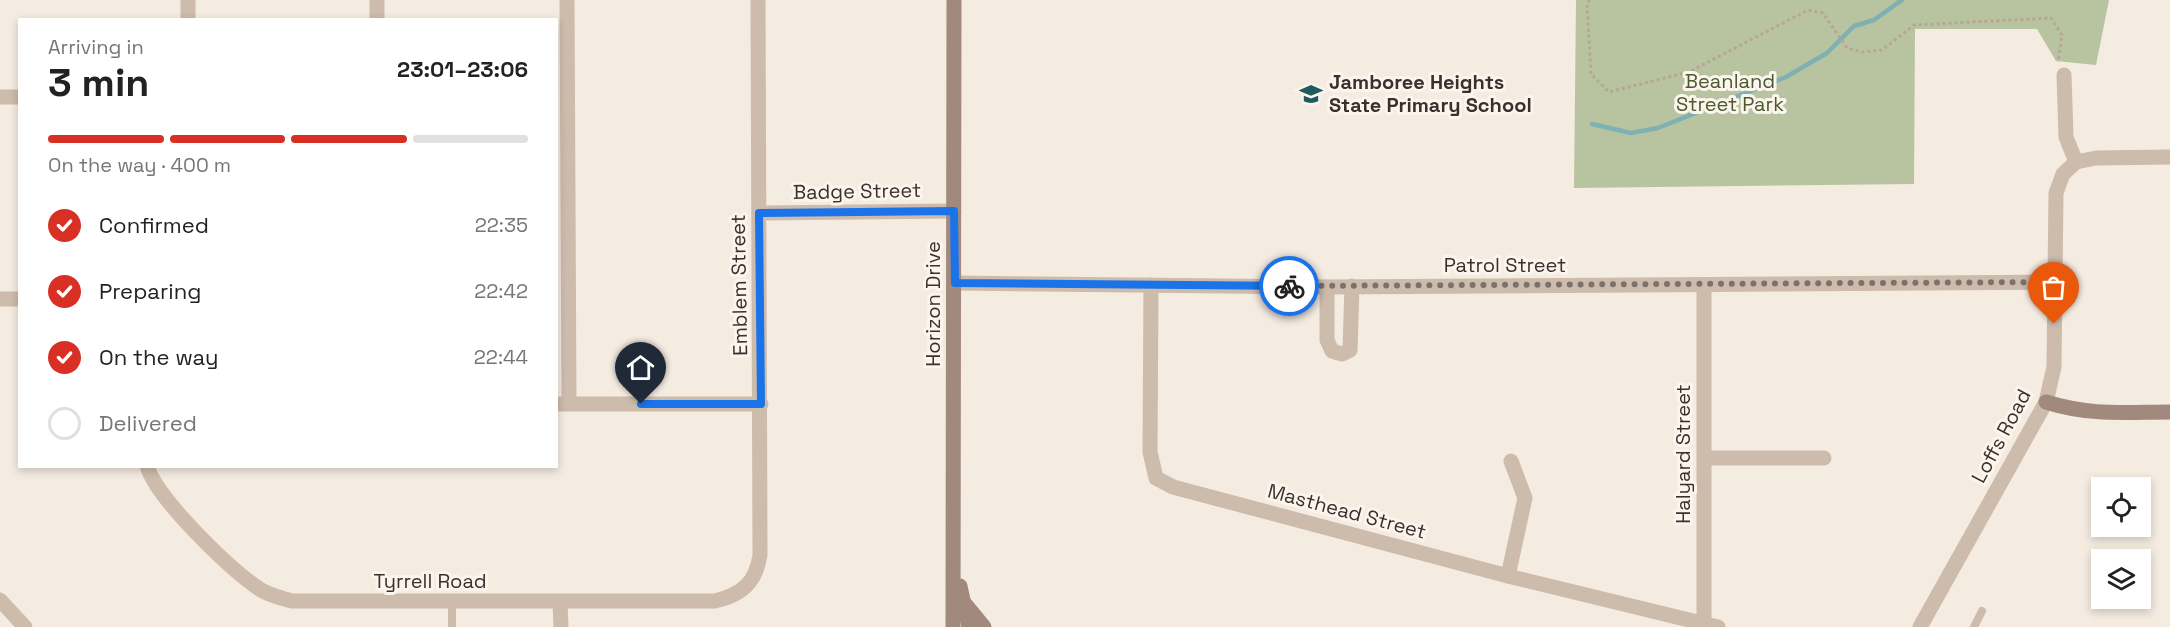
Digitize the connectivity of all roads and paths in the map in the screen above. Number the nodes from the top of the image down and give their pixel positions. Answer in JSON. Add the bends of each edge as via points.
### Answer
{"nodes":[{"id":1,"x":188,"y":0,"type":"edge"},
{"id":2,"x":377,"y":0,"type":"edge"},
{"id":3,"x":567,"y":0,"type":"edge"},
{"id":4,"x":758,"y":0,"type":"edge"},
{"id":5,"x":954,"y":0,"type":"edge"},
{"id":6,"x":1590,"y":0,"type":"edge"},
{"id":7,"x":188,"y":18,"type":"edge"},
{"id":8,"x":377,"y":18,"type":"edge"},
{"id":9,"x":2064,"y":75,"type":"joint"},
{"id":10,"x":0,"y":97,"type":"edge"},
{"id":11,"x":18,"y":97,"type":"edge"},
{"id":12,"x":2170,"y":157,"type":"edge"},
{"id":13,"x":2076,"y":162,"type":"junction"},
{"id":14,"x":954,"y":211,"type":"junction"},
{"id":15,"x":759,"y":213,"type":"junction"},
{"id":16,"x":562,"y":216,"type":"edge"},
{"id":17,"x":2055,"y":282,"type":"junction"},
{"id":18,"x":955,"y":283,"type":"junction"},
{"id":19,"x":1150,"y":285,"type":"junction"},
{"id":20,"x":1704,"y":285,"type":"junction"},
{"id":21,"x":1327,"y":286,"type":"junction"},
{"id":22,"x":1352,"y":286,"type":"junction"},
{"id":23,"x":0,"y":299,"type":"edge"},
{"id":24,"x":18,"y":299,"type":"edge"},
{"id":25,"x":2046,"y":402,"type":"junction"},
{"id":26,"x":563,"y":404,"type":"edge"},
{"id":27,"x":761,"y":404,"type":"junction"},
{"id":28,"x":2170,"y":412,"type":"edge"},
{"id":29,"x":1705,"y":458,"type":"junction"},
{"id":30,"x":1824,"y":458,"type":"dead end"},
{"id":31,"x":1511,"y":461,"type":"dead end"},
{"id":32,"x":148,"y":468,"type":"edge"},
{"id":33,"x":954,"y":535,"type":"junction"},
{"id":34,"x":758,"y":570,"type":"joint"},
{"id":35,"x":1508,"y":576,"type":"junction"},
{"id":36,"x":0,"y":600,"type":"edge"},
{"id":37,"x":962,"y":600,"type":"junction"},
{"id":38,"x":560,"y":602,"type":"junction"},
{"id":39,"x":452,"y":603,"type":"junction"},
{"id":40,"x":1982,"y":611,"type":"dead end"},
{"id":41,"x":1711,"y":625,"type":"edge"},
{"id":42,"x":25,"y":627,"type":"edge"},
{"id":43,"x":452,"y":627,"type":"edge"},
{"id":44,"x":561,"y":627,"type":"edge"},
{"id":45,"x":952,"y":627,"type":"edge"},
{"id":46,"x":969,"y":627,"type":"edge"},
{"id":47,"x":984,"y":627,"type":"edge"},
{"id":48,"x":1920,"y":627,"type":"edge"},
{"id":49,"x":1974,"y":627,"type":"edge"}],
"edges":[{"from":1,"to":7,"type":"street"},
{"from":2,"to":8,"type":"street"},
{"from":3,"to":16,"type":"street"},
{"from":4,"to":15,"type":"street","name":"Emblem Street"},
{"from":5,"to":14,"type":"street","name":"Horizon Drive"},
{"from":6,"to":9,"type":"path","via":[[1587,3],[1591,74],[1609,92],[1689,72],[1808,10],[1823,13],[1847,48],[1862,52],[1882,50],[1914,25],[2051,18],[2062,35],[2058,63]]},
{"from":9,"to":13,"type":"street","via":[[2066,137]]},
{"from":10,"to":11,"type":"street"},
{"from":12,"to":13,"type":"street"},
{"from":13,"to":17,"type":"street","name":"Loffs Road","via":[[2063,174],[2056,193]]},
{"from":14,"to":15,"type":"street","name":"Badge Street"},
{"from":14,"to":18,"type":"street","name":"Horizon Drive"},
{"from":15,"to":27,"type":"street","name":"Emblem Street"},
{"from":16,"to":26,"type":"street"},
{"from":17,"to":20,"type":"street","name":"Patrol Street"},
{"from":17,"to":25,"type":"street","name":"Loffs Road","via":[[2054,367]]},
{"from":18,"to":19,"type":"street","name":"Patrol Street"},
{"from":18,"to":33,"type":"street","name":"Horizon Drive"},
{"from":19,"to":21,"type":"street","name":"Patrol Street"},
{"from":19,"to":35,"type":"street","name":"Masthead Street","via":[[1150,452],[1156,478],[1173,487]]},
{"from":20,"to":22,"type":"street","name":"Patrol Street"},
{"from":20,"to":29,"type":"street","name":"Halyard Street"},
{"from":21,"to":22,"type":"street","name":"Patrol Street"},
{"from":21,"to":22,"type":"street","via":[[1327,340],[1332,351],[1342,354],[1350,350],[1352,340]]},
{"from":23,"to":24,"type":"street"},
{"from":25,"to":28,"type":"street","via":[[2076,412],[2099,414]]},
{"from":25,"to":48,"type":"street","name":"Loffs Road"},
{"from":26,"to":27,"type":"street"},
{"from":27,"to":34,"type":"street","name":"Emblem Street"},
{"from":29,"to":30,"type":"street"},
{"from":29,"to":41,"type":"street","name":"Halyard Street"},
{"from":31,"to":35,"type":"street","via":[[1525,498]]},
{"from":32,"to":39,"type":"street","name":"Tyrrell Road","via":[[177,512],[223,560],[260,590],[292,601]]},
{"from":33,"to":37,"type":"street","name":"Horizon Drive"},
{"from":33,"to":45,"type":"street","name":"Horizon Drive"},
{"from":34,"to":38,"type":"street","name":"Tyrrell Road","via":[[748,586],[732,597],[715,601]]},
{"from":35,"to":41,"type":"street","name":"Masthead Street"},
{"from":36,"to":42,"type":"street"},
{"from":37,"to":46,"type":"street","name":"Horizon Drive"},
{"from":37,"to":47,"type":"street"},
{"from":38,"to":39,"type":"street","name":"Tyrrell Road"},
{"from":38,"to":44,"type":"street"},
{"from":39,"to":43,"type":"lane"},
{"from":40,"to":49,"type":"lane"}]}
